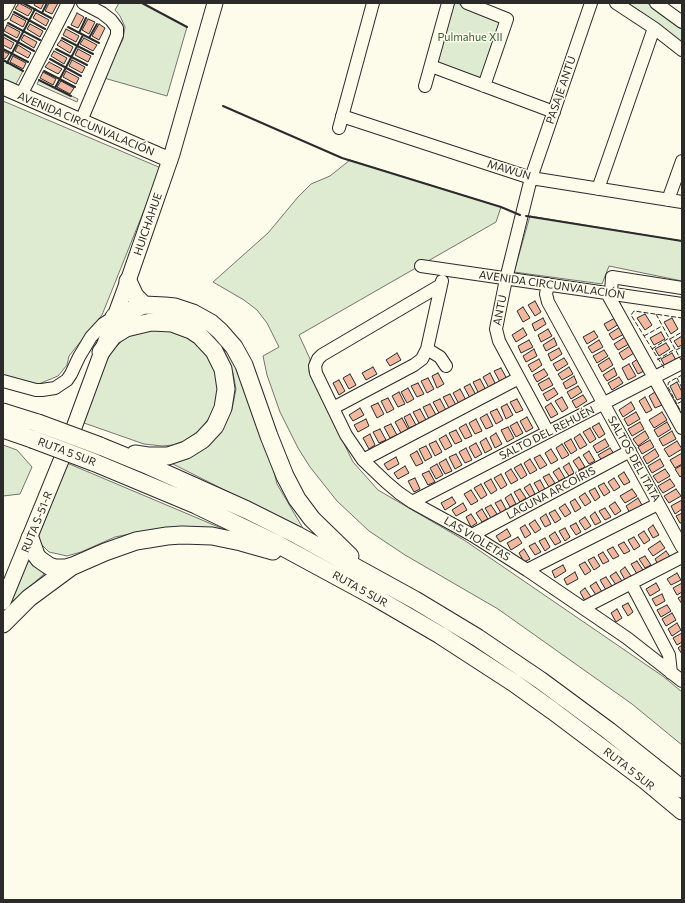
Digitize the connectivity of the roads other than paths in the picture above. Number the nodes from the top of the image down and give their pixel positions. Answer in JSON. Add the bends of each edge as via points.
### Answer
{"nodes":[{"id":1,"x":9,"y":3,"type":"edge"},
{"id":2,"x":68,"y":3,"type":"edge"},
{"id":3,"x":83,"y":3,"type":"edge"},
{"id":4,"x":215,"y":3,"type":"edge"},
{"id":5,"x":373,"y":3,"type":"edge"},
{"id":6,"x":448,"y":3,"type":"edge"},
{"id":7,"x":467,"y":3,"type":"edge"},
{"id":8,"x":591,"y":3,"type":"edge"},
{"id":9,"x":616,"y":3,"type":"edge"},
{"id":10,"x":656,"y":3,"type":"edge"},
{"id":11,"x":3,"y":14,"type":"edge"},
{"id":12,"x":682,"y":22,"type":"edge"},
{"id":13,"x":654,"y":28,"type":"junction"},
{"id":14,"x":682,"y":50,"type":"edge"},
{"id":15,"x":430,"y":66,"type":"junction"},
{"id":16,"x":425,"y":86,"type":"dead end"},
{"id":17,"x":484,"y":86,"type":"junction"},
{"id":18,"x":3,"y":87,"type":"edge"},
{"id":19,"x":20,"y":95,"type":"junction"},
{"id":20,"x":554,"y":112,"type":"junction"},
{"id":21,"x":342,"y":116,"type":"junction"},
{"id":22,"x":81,"y":121,"type":"junction"},
{"id":23,"x":339,"y":128,"type":"dead end"},
{"id":24,"x":170,"y":160,"type":"junction"},
{"id":25,"x":682,"y":161,"type":"edge"},
{"id":26,"x":532,"y":178,"type":"junction"},
{"id":27,"x":598,"y":189,"type":"junction"},
{"id":28,"x":668,"y":200,"type":"junction"},
{"id":29,"x":682,"y":202,"type":"edge"},
{"id":30,"x":421,"y":266,"type":"dead end"},
{"id":31,"x":445,"y":269,"type":"junction"},
{"id":32,"x":506,"y":279,"type":"junction"},
{"id":33,"x":128,"y":281,"type":"junction"},
{"id":34,"x":548,"y":284,"type":"junction"},
{"id":35,"x":441,"y":285,"type":"junction"},
{"id":36,"x":682,"y":288,"type":"edge"},
{"id":37,"x":609,"y":293,"type":"junction"},
{"id":38,"x":682,"y":304,"type":"edge"},
{"id":39,"x":144,"y":305,"type":"junction"},
{"id":40,"x":114,"y":317,"type":"junction"},
{"id":41,"x":427,"y":349,"type":"junction"},
{"id":42,"x":101,"y":352,"type":"junction"},
{"id":43,"x":682,"y":363,"type":"edge"},
{"id":44,"x":446,"y":366,"type":"dead end"},
{"id":45,"x":654,"y":377,"type":"junction"},
{"id":46,"x":519,"y":378,"type":"junction"},
{"id":47,"x":3,"y":381,"type":"edge"},
{"id":48,"x":603,"y":404,"type":"junction"},
{"id":49,"x":333,"y":408,"type":"junction"},
{"id":50,"x":3,"y":412,"type":"edge"},
{"id":51,"x":682,"y":428,"type":"edge"},
{"id":52,"x":3,"y":429,"type":"edge"},
{"id":53,"x":548,"y":432,"type":"junction"},
{"id":54,"x":69,"y":441,"type":"joint"},
{"id":55,"x":100,"y":446,"type":"junction"},
{"id":56,"x":630,"y":451,"type":"junction"},
{"id":57,"x":363,"y":460,"type":"junction"},
{"id":58,"x":412,"y":502,"type":"junction"},
{"id":59,"x":658,"y":504,"type":"junction"},
{"id":60,"x":472,"y":535,"type":"junction"},
{"id":61,"x":30,"y":538,"type":"junction"},
{"id":62,"x":682,"y":547,"type":"edge"},
{"id":63,"x":682,"y":557,"type":"edge"},
{"id":64,"x":73,"y":566,"type":"junction"},
{"id":65,"x":320,"y":567,"type":"junction"},
{"id":66,"x":527,"y":570,"type":"junction"},
{"id":67,"x":631,"y":583,"type":"junction"},
{"id":68,"x":393,"y":588,"type":"junction"},
{"id":69,"x":3,"y":602,"type":"edge"},
{"id":70,"x":583,"y":608,"type":"junction"},
{"id":71,"x":3,"y":624,"type":"edge"},
{"id":72,"x":671,"y":673,"type":"junction"},
{"id":73,"x":682,"y":681,"type":"edge"},
{"id":74,"x":682,"y":789,"type":"edge"},
{"id":75,"x":682,"y":811,"type":"edge"}],
"edges":[{"from":1,"to":11,"type":"street"},
{"from":2,"to":19,"type":"street"},
{"from":3,"to":22,"type":"street","via":[[111,20],[117,32]]},
{"from":4,"to":24,"type":"main road","name":"HUICHAHUE"},
{"from":5,"to":21,"type":"street"},
{"from":6,"to":15,"type":"street"},
{"from":7,"to":17,"type":"street","via":[[507,19]]},
{"from":8,"to":20,"type":"street","name":"PASAJE ANTU"},
{"from":9,"to":13,"type":"street"},
{"from":10,"to":12,"type":"street"},
{"from":13,"to":14,"type":"street"},
{"from":13,"to":27,"type":"street"},
{"from":15,"to":16,"type":"street"},
{"from":15,"to":17,"type":"street"},
{"from":17,"to":20,"type":"street"},
{"from":18,"to":19,"type":"main road","name":"AVENIDA CIRCUNVALACIÓN"},
{"from":19,"to":22,"type":"main road","name":"AVENIDA CIRCUNVALACIÓN"},
{"from":20,"to":26,"type":"street","name":"PASAJE ANTU"},
{"from":21,"to":23,"type":"street"},
{"from":21,"to":26,"type":"street","name":"MAWUN"},
{"from":22,"to":24,"type":"main road","name":"AVENIDA CIRCUNVALACIÓN"},
{"from":24,"to":33,"type":"main road","name":"HUICHAHUE"},
{"from":25,"to":28,"type":"street"},
{"from":26,"to":27,"type":"street","name":"MAWUN"},
{"from":26,"to":32,"type":"street","name":"ANTU"},
{"from":27,"to":28,"type":"street","name":"MAWUN"},
{"from":28,"to":29,"type":"street","name":"MAWUN"},
{"from":30,"to":31,"type":"street","name":"AVENIDA CIRCUNVALACIÓN"},
{"from":31,"to":32,"type":"street","name":"AVENIDA CIRCUNVALACIÓN"},
{"from":31,"to":35,"type":"street"},
{"from":32,"to":34,"type":"street","name":"AVENIDA CIRCUNVALACIÓN"},
{"from":32,"to":46,"type":"street","name":"ANTU","via":[[497,334]]},
{"from":33,"to":39,"type":"highway","via":[[135,296]]},
{"from":33,"to":40,"type":"main road","name":"HUICHAHUE"},
{"from":34,"to":37,"type":"street","name":"AVENIDA CIRCUNVALACIÓN"},
{"from":34,"to":48,"type":"street","name":"SALTOS DEL ITATA","via":[[548,302]]},
{"from":35,"to":41,"type":"street"},
{"from":35,"to":49,"type":"street","name":"LAS VIOLETAS","via":[[322,355],[316,362],[316,373]]},
{"from":36,"to":37,"type":"street","via":[[612,278]]},
{"from":37,"to":38,"type":"street","name":"AVENIDA CIRCUNVALACIÓN"},
{"from":37,"to":45,"type":"street"},
{"from":39,"to":40,"type":"highway"},
{"from":39,"to":68,"type":"highway","via":[[176,307],[193,313],[211,323],[228,339],[244,365],[269,436],[297,499],[312,519],[345,552]]},
{"from":40,"to":42,"type":"main road","name":"HUICHAHUE"},
{"from":40,"to":47,"type":"street","via":[[103,324],[91,338],[71,374],[56,388],[42,390]]},
{"from":41,"to":44,"type":"street","via":[[440,357]]},
{"from":41,"to":49,"type":"street","via":[[422,359],[414,365]]},
{"from":42,"to":54,"type":"main road","name":"HUICHAHUE"},
{"from":42,"to":55,"type":"highway","via":[[113,336],[126,328],[151,322],[182,326],[200,336],[214,351],[223,369],[226,389],[223,408],[215,426],[202,440],[186,450],[168,456],[148,456]]},
{"from":43,"to":45,"type":"street","name":"SALTO DEL REHUÉN"},
{"from":45,"to":48,"type":"street","name":"SALTO DEL REHUÉN"},
{"from":45,"to":51,"type":"street"},
{"from":46,"to":53,"type":"street","name":"ANTU"},
{"from":46,"to":57,"type":"street"},
{"from":48,"to":53,"type":"street","name":"SALTO DEL REHUÉN"},
{"from":48,"to":56,"type":"street","name":"SALTOS DEL ITATA"},
{"from":49,"to":57,"type":"street","name":"LAS VIOLETAS","via":[[346,435]]},
{"from":50,"to":55,"type":"highway","name":"RUTA 5 SUR","bridge":true},
{"from":52,"to":65,"type":"highway","name":"RUTA 5 SUR","bridge":true,"via":[[93,462],[196,505]]},
{"from":53,"to":58,"type":"street","name":"SALTO DEL REHUÉN"},
{"from":54,"to":61,"type":"main road","name":"RUTA S-51-R"},
{"from":55,"to":68,"type":"highway","name":"RUTA 5 SUR","via":[[247,510]]},
{"from":56,"to":59,"type":"street","name":"SALTOS DEL ITATA"},
{"from":56,"to":60,"type":"street","name":"LAGUNA ARCOÍRIS"},
{"from":57,"to":58,"type":"street","name":"LAS VIOLETAS"},
{"from":58,"to":60,"type":"street","name":"LAS VIOLETAS"},
{"from":59,"to":62,"type":"street","name":"SALTOS DEL ITATA"},
{"from":59,"to":66,"type":"street"},
{"from":60,"to":66,"type":"street","name":"LAS VIOLETAS"},
{"from":61,"to":64,"type":"highway","via":[[36,555],[43,563],[55,568]]},
{"from":61,"to":69,"type":"main road","name":"RUTA S-51-R"},
{"from":63,"to":67,"type":"street"},
{"from":64,"to":65,"type":"highway","via":[[136,541],[182,535],[212,536],[241,542]]},
{"from":64,"to":71,"type":"highway","via":[[29,598]]},
{"from":65,"to":75,"type":"highway","name":"RUTA 5 SUR","via":[[440,635],[514,683],[600,745]]},
{"from":66,"to":70,"type":"street","name":"LAS VIOLETAS"},
{"from":67,"to":70,"type":"street"},
{"from":67,"to":72,"type":"street","via":[[669,655]]},
{"from":68,"to":74,"type":"highway","name":"RUTA 5 SUR","via":[[478,638],[540,680]]},
{"from":70,"to":72,"type":"street","name":"LAS VIOLETAS","via":[[627,638]]},
{"from":72,"to":73,"type":"street","name":"LAS VIOLETAS"}]}
